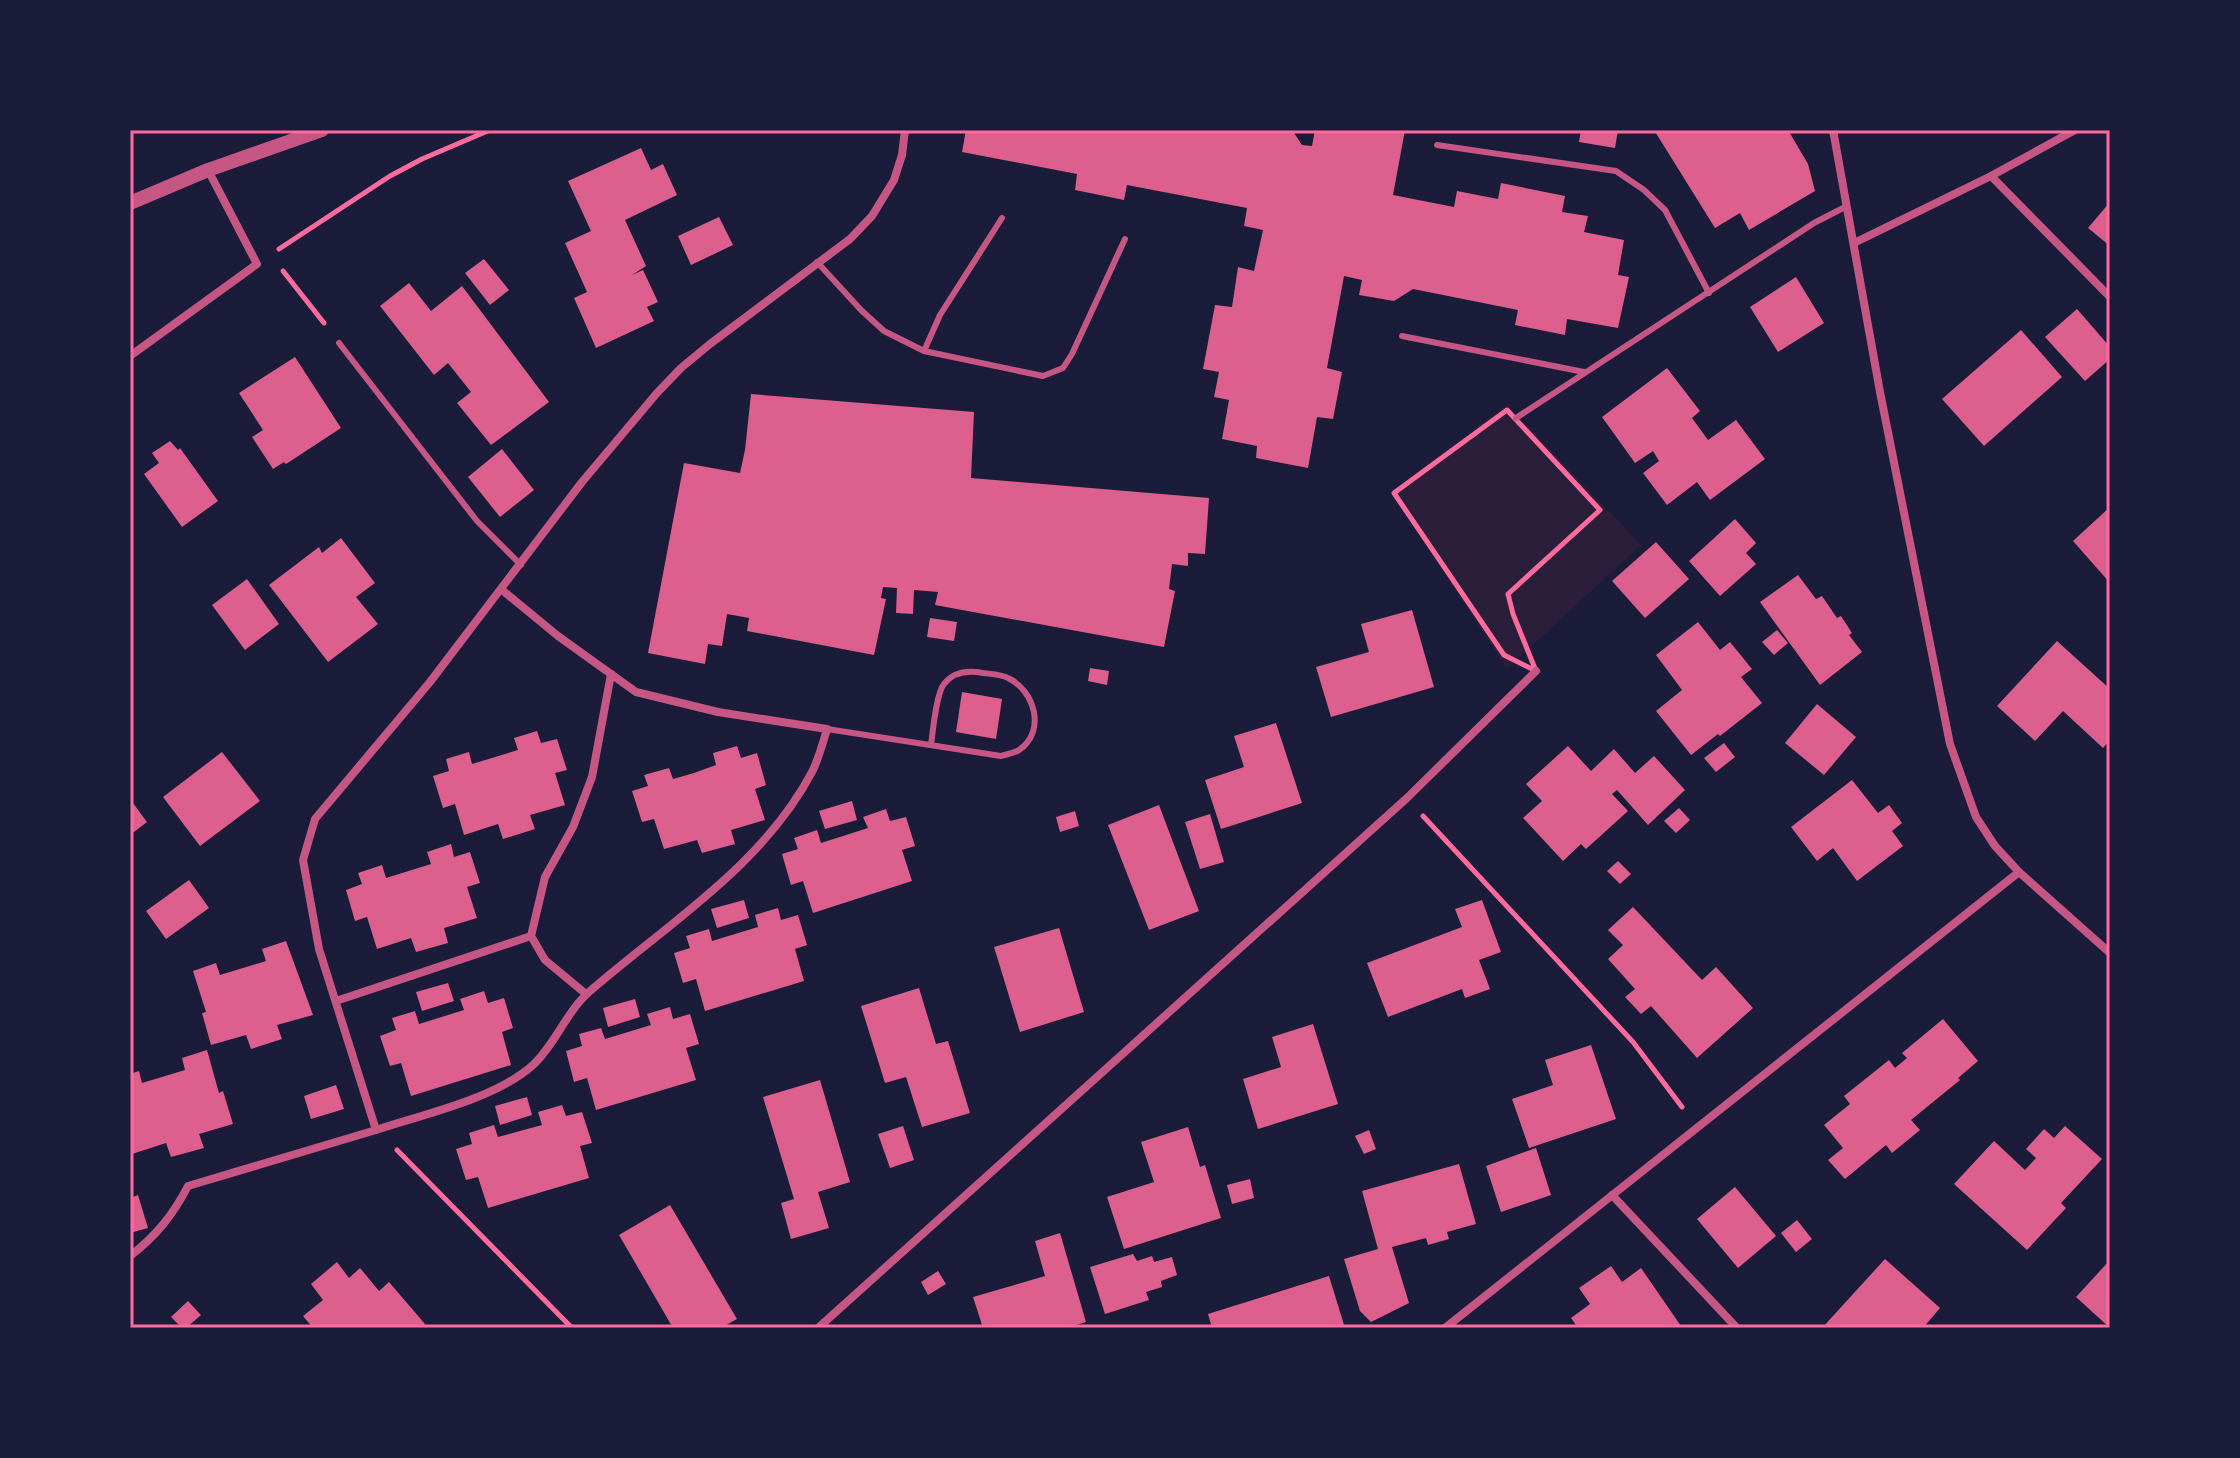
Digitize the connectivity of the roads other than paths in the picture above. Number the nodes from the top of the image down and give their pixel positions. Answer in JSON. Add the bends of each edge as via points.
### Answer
{"nodes":[{"id":1,"x":322,"y":130,"type":"edge"},
{"id":2,"x":905,"y":130,"type":"edge"},
{"id":3,"x":1833,"y":130,"type":"edge"},
{"id":4,"x":2075,"y":130,"type":"edge"},
{"id":5,"x":1437,"y":145,"type":"dead end"},
{"id":6,"x":208,"y":170,"type":"junction"},
{"id":7,"x":1991,"y":176,"type":"junction"},
{"id":8,"x":130,"y":203,"type":"edge"},
{"id":9,"x":1847,"y":206,"type":"junction"},
{"id":10,"x":1002,"y":218,"type":"dead end"},
{"id":11,"x":1125,"y":239,"type":"dead end"},
{"id":12,"x":1854,"y":243,"type":"junction"},
{"id":13,"x":817,"y":262,"type":"junction"},
{"id":14,"x":1709,"y":293,"type":"junction"},
{"id":15,"x":2110,"y":297,"type":"edge"},
{"id":16,"x":1402,"y":336,"type":"dead end"},
{"id":17,"x":339,"y":343,"type":"road end"},
{"id":18,"x":924,"y":351,"type":"junction"},
{"id":19,"x":130,"y":356,"type":"edge"},
{"id":20,"x":1584,"y":372,"type":"junction"},
{"id":21,"x":1516,"y":418,"type":"road end"},
{"id":22,"x":521,"y":565,"type":"junction"},
{"id":23,"x":502,"y":590,"type":"junction"},
{"id":24,"x":1536,"y":671,"type":"road end"},
{"id":25,"x":611,"y":674,"type":"junction"},
{"id":26,"x":827,"y":729,"type":"junction"},
{"id":27,"x":931,"y":745,"type":"junction"},
{"id":28,"x":2019,"y":872,"type":"junction"},
{"id":29,"x":531,"y":936,"type":"junction"},
{"id":30,"x":2110,"y":953,"type":"edge"},
{"id":31,"x":586,"y":994,"type":"junction"},
{"id":32,"x":336,"y":1001,"type":"junction"},
{"id":33,"x":376,"y":1130,"type":"junction"},
{"id":34,"x":1612,"y":1195,"type":"junction"},
{"id":35,"x":130,"y":1256,"type":"edge"},
{"id":36,"x":818,"y":1328,"type":"edge"},
{"id":37,"x":1445,"y":1328,"type":"edge"},
{"id":38,"x":1737,"y":1328,"type":"edge"}],
"edges":[{"from":1,"to":6,"type":"street"},
{"from":2,"to":13,"type":"street","via":[[902,155],[872,216]]},
{"from":3,"to":9,"type":"street"},
{"from":4,"to":7,"type":"street"},
{"from":5,"to":14,"type":"lane","via":[[1616,171],[1665,210]]},
{"from":6,"to":8,"type":"street"},
{"from":6,"to":19,"type":"street","via":[[257,264]]},
{"from":7,"to":12,"type":"street"},
{"from":7,"to":15,"type":"street"},
{"from":9,"to":12,"type":"street"},
{"from":9,"to":14,"type":"lane"},
{"from":10,"to":18,"type":"lane","via":[[940,315]]},
{"from":11,"to":18,"type":"lane","via":[[1063,368],[1043,376]]},
{"from":12,"to":28,"type":"street","via":[[1950,744],[1976,817]]},
{"from":13,"to":18,"type":"lane","via":[[884,331]]},
{"from":13,"to":22,"type":"street","via":[[681,368],[624,431]]},
{"from":14,"to":20,"type":"lane"},
{"from":16,"to":20,"type":"lane"},
{"from":17,"to":22,"type":"lane","via":[[477,521]]},
{"from":20,"to":21,"type":"lane"},
{"from":22,"to":23,"type":"street"},
{"from":23,"to":25,"type":"street"},
{"from":23,"to":32,"type":"street","via":[[315,819],[303,860],[319,949]]},
{"from":24,"to":36,"type":"street","via":[[1407,798]]},
{"from":25,"to":26,"type":"street","via":[[636,692],[718,712]]},
{"from":25,"to":29,"type":"street","via":[[592,777],[573,827],[545,877]]},
{"from":26,"to":27,"type":"lane"},
{"from":26,"to":31,"type":"street","via":[[814,768],[789,810],[742,862]]},
{"from":27,"to":27,"type":"lane","via":[[1001,756],[1019,750],[1032,736],[1033,704],[1007,677],[968,670],[955,674],[941,686]]},
{"from":28,"to":30,"type":"street"},
{"from":28,"to":34,"type":"street"},
{"from":29,"to":31,"type":"street","via":[[545,960]]},
{"from":29,"to":32,"type":"street"},
{"from":31,"to":33,"type":"street","via":[[534,1064],[488,1093]]},
{"from":32,"to":33,"type":"street"},
{"from":33,"to":35,"type":"street","via":[[188,1186],[153,1238]]},
{"from":34,"to":37,"type":"street"},
{"from":34,"to":38,"type":"street"}]}
